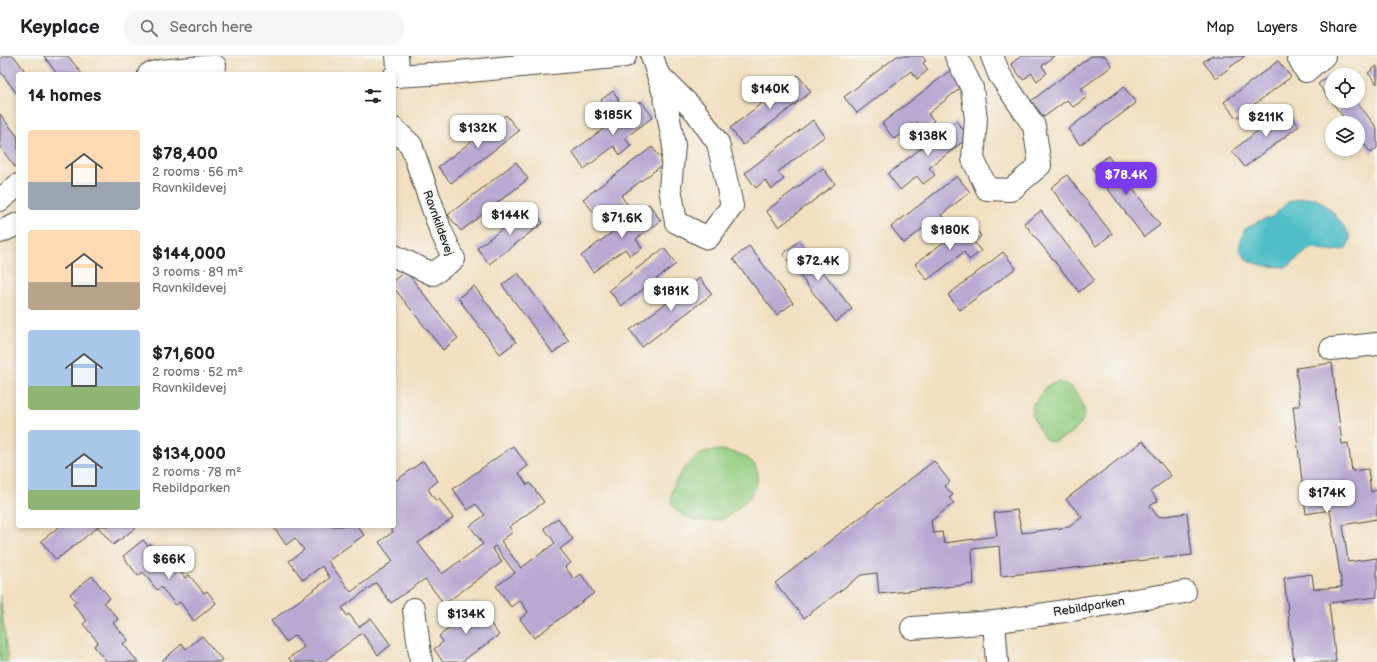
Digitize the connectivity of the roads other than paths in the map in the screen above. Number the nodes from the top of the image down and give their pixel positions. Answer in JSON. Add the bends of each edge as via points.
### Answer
{"nodes":[{"id":1,"x":625,"y":56,"type":"edge"},
{"id":2,"x":956,"y":56,"type":"edge"},
{"id":3,"x":992,"y":56,"type":"edge"},
{"id":4,"x":1298,"y":56,"type":"edge"},
{"id":5,"x":1324,"y":56,"type":"edge"},
{"id":6,"x":655,"y":65,"type":"edge"},
{"id":7,"x":215,"y":66,"type":"dead end"},
{"id":8,"x":397,"y":69,"type":"edge"},
{"id":9,"x":156,"y":72,"type":"edge"},
{"id":10,"x":396,"y":130,"type":"edge"},
{"id":11,"x":16,"y":187,"type":"edge"},
{"id":12,"x":0,"y":200,"type":"edge"},
{"id":13,"x":16,"y":225,"type":"edge"},
{"id":14,"x":0,"y":232,"type":"edge"},
{"id":15,"x":396,"y":257,"type":"edge"},
{"id":16,"x":1377,"y":344,"type":"edge"},
{"id":17,"x":1330,"y":349,"type":"dead end"},
{"id":18,"x":1185,"y":592,"type":"dead end"},
{"id":19,"x":414,"y":610,"type":"dead end"},
{"id":20,"x":994,"y":622,"type":"junction"},
{"id":21,"x":912,"y":628,"type":"dead end"},
{"id":22,"x":421,"y":662,"type":"edge"},
{"id":23,"x":997,"y":662,"type":"edge"}],
"edges":[{"from":1,"to":8,"type":"street","via":[[449,73]]},
{"from":2,"to":3,"type":"street","via":[[972,88],[976,119],[973,159],[986,189],[1011,190],[1040,165],[1034,126],[999,74]]},
{"from":4,"to":5,"type":"street","via":[[1306,71]]},
{"from":6,"to":6,"type":"street","via":[[665,97],[674,146],[670,188],[676,222],[708,238],[732,206],[718,143],[696,112]]},
{"from":7,"to":9,"type":"street"},
{"from":10,"to":15,"type":"street","name":"Ravnkildevej","via":[[411,145],[440,229],[454,259],[434,274]]},
{"from":11,"to":12,"type":"street"},
{"from":13,"to":14,"type":"street"},
{"from":16,"to":17,"type":"street"},
{"from":18,"to":20,"type":"street","name":"Rebildparken"},
{"from":19,"to":22,"type":"street"},
{"from":20,"to":21,"type":"street","name":"Rebildparken"},
{"from":20,"to":23,"type":"street"}]}
